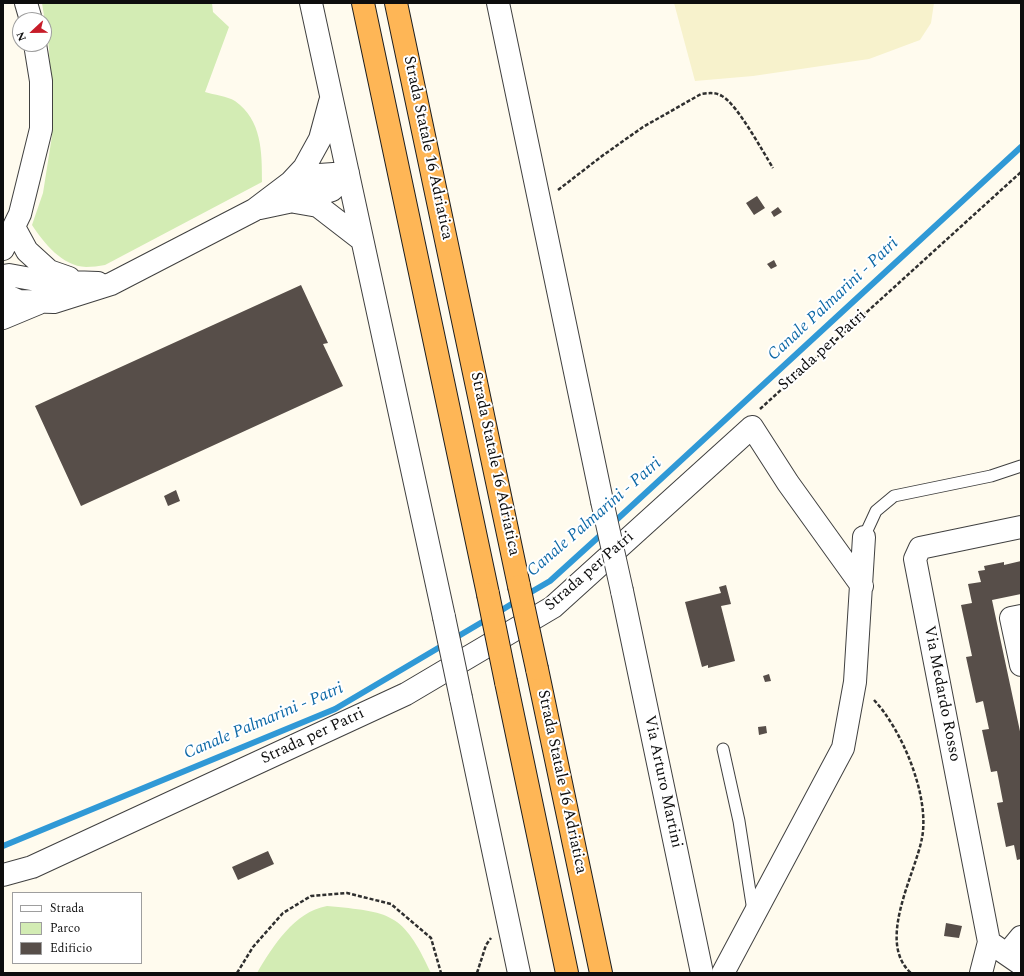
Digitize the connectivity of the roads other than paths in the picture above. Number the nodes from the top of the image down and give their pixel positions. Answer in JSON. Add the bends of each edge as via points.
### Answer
{"nodes":[{"id":1,"x":312,"y":3,"type":"edge"},
{"id":2,"x":363,"y":3,"type":"edge"},
{"id":3,"x":396,"y":3,"type":"edge"},
{"id":4,"x":498,"y":3,"type":"edge"},
{"id":5,"x":36,"y":52,"type":"edge"},
{"id":6,"x":331,"y":97,"type":"junction"},
{"id":7,"x":348,"y":173,"type":"junction"},
{"id":8,"x":291,"y":192,"type":"junction"},
{"id":9,"x":14,"y":227,"type":"junction"},
{"id":10,"x":362,"y":240,"type":"junction"},
{"id":11,"x":3,"y":249,"type":"edge"},
{"id":12,"x":3,"y":276,"type":"edge"},
{"id":13,"x":81,"y":282,"type":"junction"},
{"id":14,"x":111,"y":284,"type":"junction"},
{"id":15,"x":3,"y":294,"type":"edge"},
{"id":16,"x":42,"y":301,"type":"junction"},
{"id":17,"x":3,"y":318,"type":"edge"},
{"id":18,"x":1021,"y":466,"type":"edge"},
{"id":19,"x":1021,"y":527,"type":"edge"},
{"id":20,"x":864,"y":537,"type":"joint"},
{"id":21,"x":862,"y":586,"type":"junction"},
{"id":22,"x":1021,"y":616,"type":"edge"},
{"id":23,"x":1021,"y":665,"type":"edge"},
{"id":24,"x":723,"y":749,"type":"dead end"},
{"id":25,"x":3,"y":875,"type":"edge"},
{"id":26,"x":753,"y":916,"type":"junction"},
{"id":27,"x":1021,"y":937,"type":"edge"},
{"id":28,"x":989,"y":942,"type":"junction"},
{"id":29,"x":1014,"y":959,"type":"edge"},
{"id":30,"x":519,"y":973,"type":"edge"},
{"id":31,"x":567,"y":973,"type":"edge"},
{"id":32,"x":601,"y":973,"type":"edge"},
{"id":33,"x":702,"y":973,"type":"edge"},
{"id":34,"x":723,"y":973,"type":"edge"},
{"id":35,"x":981,"y":973,"type":"edge"}],
"edges":[{"from":1,"to":6,"type":"street"},
{"from":2,"to":31,"type":"highway","name":"Strada Statale 16 Adriatica","bridge":true},
{"from":3,"to":32,"type":"highway","name":"Strada Statale 16 Adriatica","bridge":true},
{"from":4,"to":33,"type":"street","name":"Via Arturo Martini","bridge":true},
{"from":5,"to":9,"type":"street","via":[[40,81],[41,129],[20,214]]},
{"from":6,"to":7,"type":"street"},
{"from":6,"to":8,"type":"street","via":[[320,139]]},
{"from":7,"to":8,"type":"street","via":[[305,176]]},
{"from":7,"to":10,"type":"street"},
{"from":8,"to":10,"type":"street","via":[[318,206]]},
{"from":8,"to":14,"type":"street"},
{"from":9,"to":11,"type":"street"},
{"from":9,"to":13,"type":"street","via":[[27,251],[49,271]]},
{"from":10,"to":30,"type":"street","bridge":true},
{"from":12,"to":13,"type":"street"},
{"from":13,"to":14,"type":"street"},
{"from":14,"to":16,"type":"street","via":[[54,302]]},
{"from":15,"to":16,"type":"street","via":[[19,301]]},
{"from":16,"to":17,"type":"street"},
{"from":18,"to":20,"type":"lane","via":[[991,476],[894,496],[876,511]]},
{"from":19,"to":28,"type":"street","name":"Via Medardo Rosso","via":[[920,548],[915,559]]},
{"from":20,"to":21,"type":"street"},
{"from":21,"to":25,"type":"street","name":"Strada per Patri","via":[[752,428],[553,607],[533,619],[406,694],[32,867]]},
{"from":21,"to":26,"type":"street","via":[[855,682],[843,748]]},
{"from":22,"to":23,"type":"street","via":[[1011,618]]},
{"from":24,"to":26,"type":"lane","via":[[739,821]]},
{"from":26,"to":34,"type":"street"},
{"from":27,"to":29,"type":"street"},
{"from":28,"to":29,"type":"street"},
{"from":28,"to":35,"type":"street"}]}
